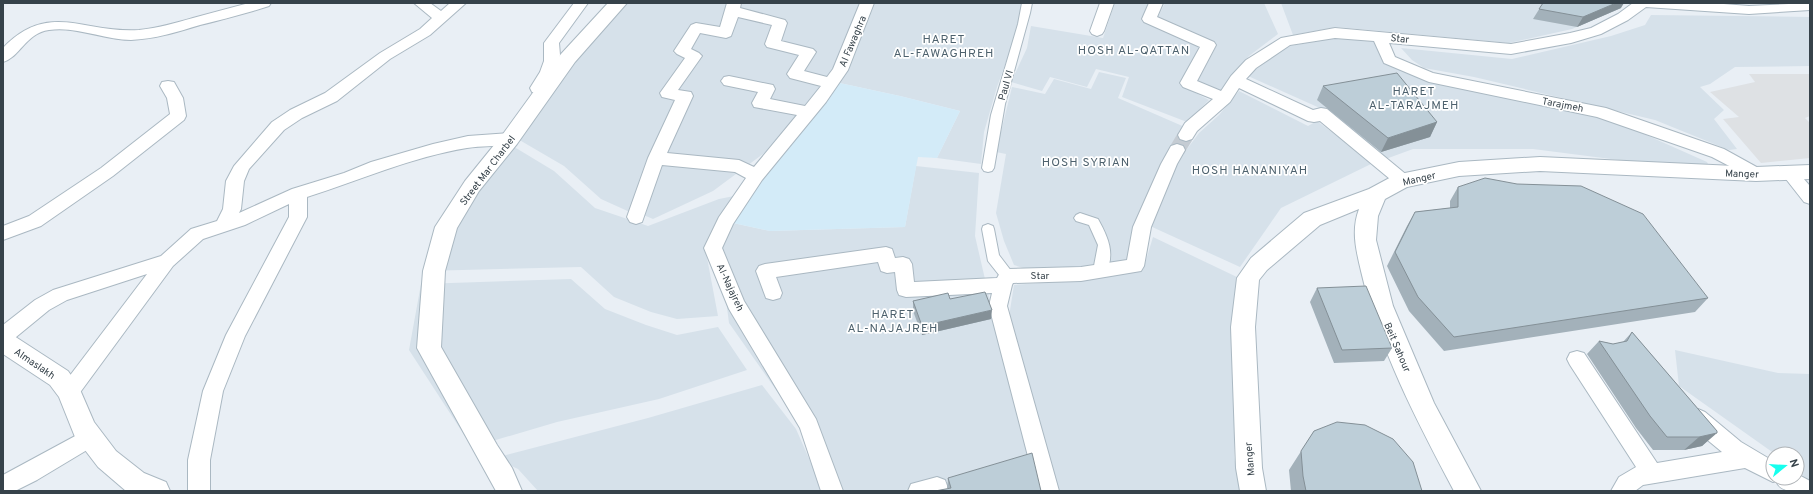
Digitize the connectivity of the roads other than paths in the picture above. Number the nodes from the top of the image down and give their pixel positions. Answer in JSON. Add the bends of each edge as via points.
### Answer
{"nodes":[{"id":1,"x":264,"y":3,"type":"edge"},
{"id":2,"x":421,"y":3,"type":"edge"},
{"id":3,"x":459,"y":3,"type":"edge"},
{"id":4,"x":580,"y":3,"type":"edge"},
{"id":5,"x":618,"y":3,"type":"edge"},
{"id":6,"x":867,"y":3,"type":"edge"},
{"id":7,"x":1027,"y":3,"type":"edge"},
{"id":8,"x":1107,"y":3,"type":"edge"},
{"id":9,"x":1156,"y":3,"type":"edge"},
{"id":10,"x":1644,"y":3,"type":"edge"},
{"id":11,"x":1810,"y":6,"type":"edge"},
{"id":12,"x":733,"y":7,"type":"edge"},
{"id":13,"x":441,"y":18,"type":"junction"},
{"id":14,"x":1097,"y":31,"type":"dead end"},
{"id":15,"x":1379,"y":36,"type":"junction"},
{"id":16,"x":3,"y":57,"type":"edge"},
{"id":17,"x":1236,"y":80,"type":"junction"},
{"id":18,"x":728,"y":81,"type":"dead end"},
{"id":19,"x":831,"y":83,"type":"junction"},
{"id":20,"x":168,"y":86,"type":"dead end"},
{"id":21,"x":820,"y":98,"type":"joint"},
{"id":22,"x":1224,"y":98,"type":"junction"},
{"id":23,"x":532,"y":109,"type":"junction"},
{"id":24,"x":807,"y":112,"type":"junction"},
{"id":25,"x":1186,"y":135,"type":"tunnel mouth"},
{"id":26,"x":510,"y":139,"type":"junction"},
{"id":27,"x":1177,"y":150,"type":"tunnel mouth"},
{"id":28,"x":656,"y":158,"type":"junction"},
{"id":29,"x":988,"y":168,"type":"dead end"},
{"id":30,"x":1800,"y":173,"type":"edge"},
{"id":31,"x":1756,"y":174,"type":"junction"},
{"id":32,"x":756,"y":176,"type":"junction"},
{"id":33,"x":1402,"y":180,"type":"junction"},
{"id":34,"x":298,"y":193,"type":"junction"},
{"id":35,"x":1376,"y":194,"type":"junction"},
{"id":36,"x":1810,"y":198,"type":"edge"},
{"id":37,"x":636,"y":217,"type":"dead end"},
{"id":38,"x":1080,"y":218,"type":"dead end"},
{"id":39,"x":223,"y":226,"type":"junction"},
{"id":40,"x":988,"y":230,"type":"dead end"},
{"id":41,"x":3,"y":233,"type":"edge"},
{"id":42,"x":167,"y":261,"type":"junction"},
{"id":43,"x":1100,"y":271,"type":"junction"},
{"id":44,"x":1006,"y":280,"type":"junction"},
{"id":45,"x":773,"y":293,"type":"dead end"},
{"id":46,"x":3,"y":336,"type":"edge"},
{"id":47,"x":3,"y":341,"type":"edge"},
{"id":48,"x":1577,"y":359,"type":"dead end"},
{"id":49,"x":69,"y":392,"type":"junction"},
{"id":50,"x":1688,"y":406,"type":"edge"},
{"id":51,"x":90,"y":437,"type":"junction"},
{"id":52,"x":1745,"y":458,"type":"junction"},
{"id":53,"x":1765,"y":468,"type":"edge"},
{"id":54,"x":1652,"y":473,"type":"junction"},
{"id":55,"x":3,"y":486,"type":"edge"},
{"id":56,"x":140,"y":488,"type":"edge"},
{"id":57,"x":199,"y":491,"type":"edge"},
{"id":58,"x":509,"y":491,"type":"edge"},
{"id":59,"x":832,"y":491,"type":"edge"},
{"id":60,"x":1048,"y":491,"type":"edge"},
{"id":61,"x":1253,"y":491,"type":"edge"},
{"id":62,"x":1468,"y":491,"type":"edge"},
{"id":63,"x":1622,"y":491,"type":"edge"}],
"edges":[{"from":1,"to":16,"type":"street","via":[[148,34],[114,35],[70,24],[44,26],[21,37]]},
{"from":2,"to":13,"type":"street"},
{"from":3,"to":13,"type":"street"},
{"from":4,"to":23,"type":"street","via":[[551,43],[554,50],[551,68],[531,98]]},
{"from":5,"to":23,"type":"street","name":"Street Mar Charbel","via":[[568,58]]},
{"from":6,"to":19,"type":"street","name":"Al Fawaghra","via":[[840,70]]},
{"from":7,"to":29,"type":"street","name":"Paul VI","via":[[1024,22],[997,111]]},
{"from":8,"to":14,"type":"street"},
{"from":9,"to":22,"type":"street","via":[[1148,19],[1209,44],[1188,83]]},
{"from":10,"to":11,"type":"street","name":"Star","via":[[1749,10]]},
{"from":10,"to":15,"type":"street","name":"Star","via":[[1596,31],[1511,49]]},
{"from":12,"to":19,"type":"street","via":[[780,22],[772,44],[808,52],[795,74]]},
{"from":12,"to":28,"type":"street","via":[[726,33],[696,28],[682,51],[694,56],[668,93],[686,96]]},
{"from":13,"to":39,"type":"street","via":[[331,97],[278,126],[242,166],[235,181],[232,209]]},
{"from":15,"to":17,"type":"street","name":"Star","via":[[1335,33],[1286,41],[1252,64]]},
{"from":15,"to":31,"type":"street","name":"Tarajmeh","via":[[1389,60],[1429,77],[1600,112],[1718,153]]},
{"from":17,"to":22,"type":"street","name":"Star"},
{"from":17,"to":33,"type":"street","via":[[1314,117],[1321,113]]},
{"from":18,"to":24,"type":"street","via":[[767,89],[760,103]]},
{"from":19,"to":21,"type":"street","name":"Al Fawaghra"},
{"from":20,"to":41,"type":"street","via":[[175,98],[178,116],[107,172],[35,221]]},
{"from":21,"to":24,"type":"street","name":"Al-Najajreh"},
{"from":22,"to":25,"type":"street","name":"Star","via":[[1191,127]]},
{"from":23,"to":26,"type":"street","name":"Street Mar Charbel"},
{"from":24,"to":32,"type":"street","name":"Al-Najajreh"},
{"from":26,"to":34,"type":"street","via":[[468,142],[433,150]]},
{"from":26,"to":58,"type":"street","name":"Street Mar Charbel","via":[[472,186],[446,227],[434,270],[429,348],[503,476]]},
{"from":27,"to":43,"type":"street","name":"Star","via":[[1142,227],[1135,266]]},
{"from":28,"to":32,"type":"street","via":[[739,166]]},
{"from":28,"to":37,"type":"street"},
{"from":30,"to":31,"type":"street","name":"Manger"},
{"from":30,"to":36,"type":"street"},
{"from":31,"to":33,"type":"street","name":"Manger","via":[[1540,164],[1459,169]]},
{"from":32,"to":59,"type":"street","name":"Al-Najajreh","via":[[726,222],[713,248],[736,304],[809,425]]},
{"from":33,"to":35,"type":"street","name":"Manger"},
{"from":34,"to":39,"type":"street"},
{"from":34,"to":57,"type":"street","via":[[298,218],[236,335],[213,391],[199,460]]},
{"from":35,"to":61,"type":"street","name":"Manger","via":[[1312,219],[1259,264],[1248,278],[1244,327],[1249,468]]},
{"from":35,"to":62,"type":"street","name":"Beit Sahour","via":[[1367,216],[1365,240],[1381,306],[1423,407]]},
{"from":38,"to":43,"type":"street","via":[[1093,222],[1102,237],[1106,250]]},
{"from":39,"to":42,"type":"street","via":[[198,234]]},
{"from":40,"to":44,"type":"street","via":[[993,257]]},
{"from":42,"to":46,"type":"street","via":[[60,295],[31,312]]},
{"from":42,"to":49,"type":"street"},
{"from":43,"to":44,"type":"street","name":"Star"},
{"from":44,"to":45,"type":"street","name":"Star","via":[[906,290],[903,264],[887,266],[886,254],[765,271]]},
{"from":44,"to":60,"type":"street","via":[[998,306],[1030,458]]},
{"from":47,"to":49,"type":"street","name":"Almaslakh","via":[[59,378]]},
{"from":48,"to":54,"type":"street"},
{"from":49,"to":51,"type":"street","name":"Almaslakh","via":[[84,429]]},
{"from":50,"to":52,"type":"street","via":[[1711,432]]},
{"from":51,"to":55,"type":"street"},
{"from":51,"to":56,"type":"street","name":"Almaslakh","via":[[108,459]]},
{"from":52,"to":53,"type":"street"},
{"from":52,"to":54,"type":"street"},
{"from":54,"to":63,"type":"street","via":[[1638,476]]}]}
